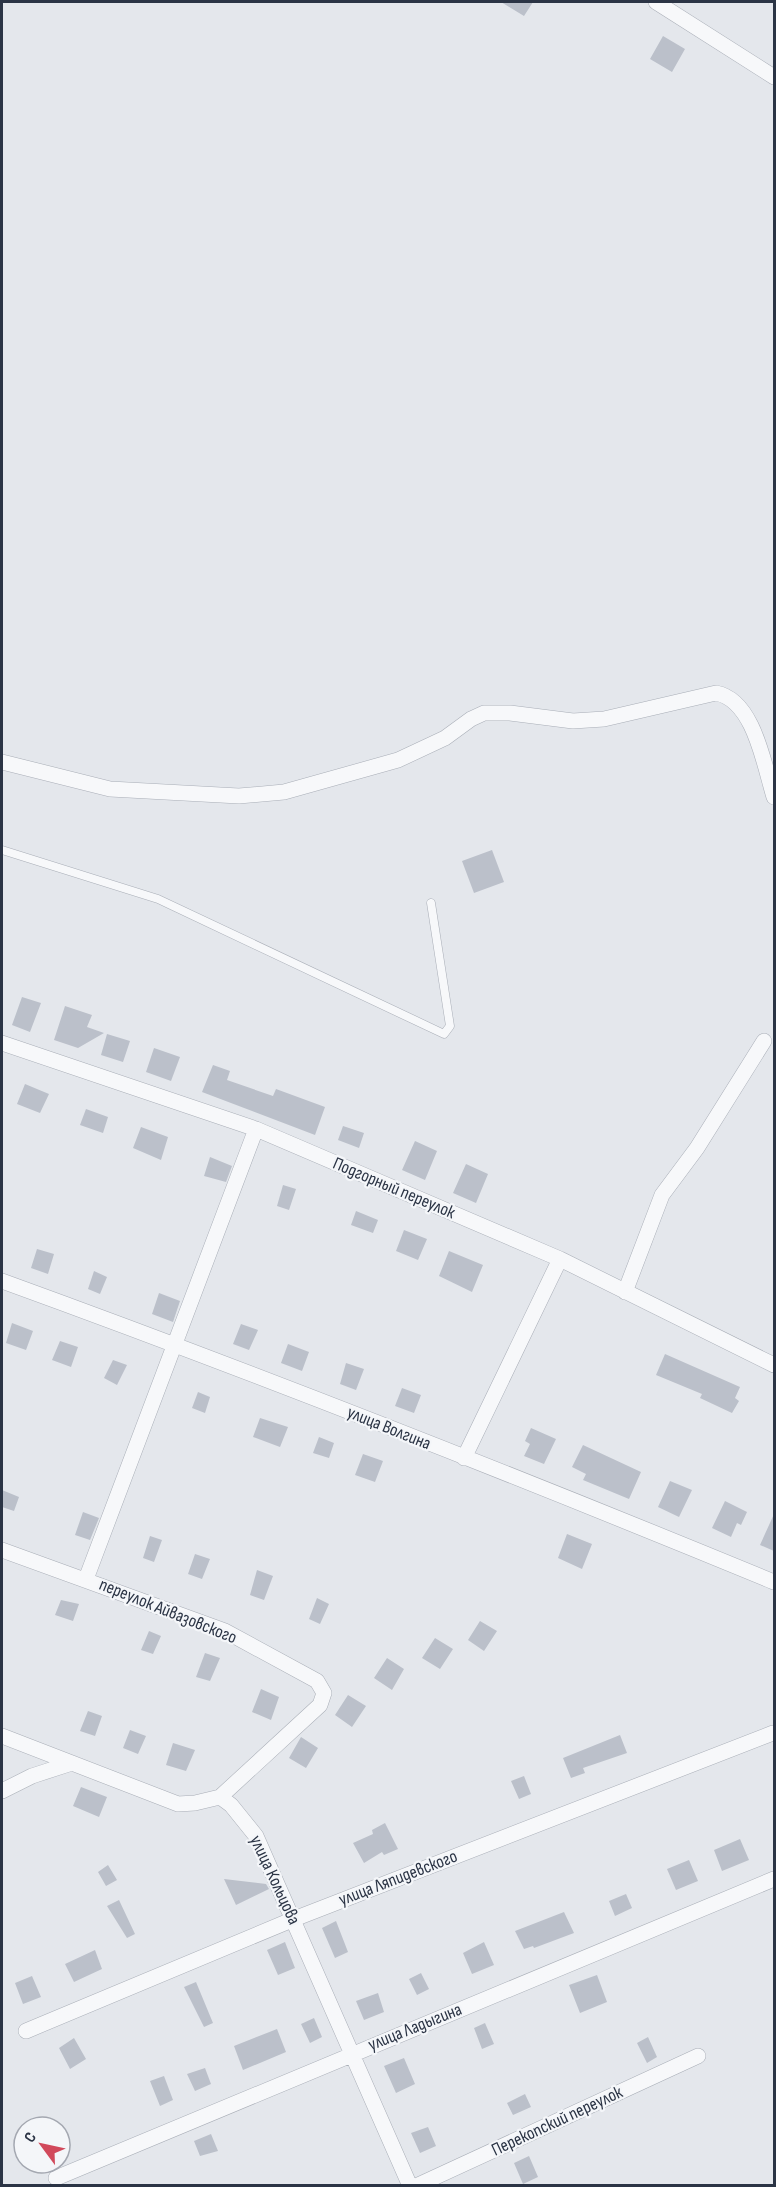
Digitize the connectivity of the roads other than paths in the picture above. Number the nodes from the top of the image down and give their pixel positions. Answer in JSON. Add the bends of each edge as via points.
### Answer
{"nodes":[{"id":1,"x":656,"y":2,"type":"edge"},
{"id":2,"x":774,"y":77,"type":"edge"},
{"id":3,"x":2,"y":762,"type":"edge"},
{"id":4,"x":774,"y":797,"type":"edge"},
{"id":5,"x":2,"y":850,"type":"edge"},
{"id":6,"x":431,"y":903,"type":"dead end"},
{"id":7,"x":764,"y":1041,"type":"dead end"},
{"id":8,"x":2,"y":1043,"type":"edge"},
{"id":9,"x":256,"y":1129,"type":"junction"},
{"id":10,"x":560,"y":1259,"type":"junction"},
{"id":11,"x":2,"y":1281,"type":"edge"},
{"id":12,"x":626,"y":1292,"type":"junction"},
{"id":13,"x":177,"y":1344,"type":"junction"},
{"id":14,"x":774,"y":1365,"type":"edge"},
{"id":15,"x":464,"y":1458,"type":"junction"},
{"id":16,"x":2,"y":1550,"type":"edge"},
{"id":17,"x":86,"y":1579,"type":"junction"},
{"id":18,"x":774,"y":1582,"type":"edge"},
{"id":19,"x":773,"y":1732,"type":"edge"},
{"id":20,"x":2,"y":1736,"type":"edge"},
{"id":21,"x":72,"y":1762,"type":"junction"},
{"id":22,"x":2,"y":1791,"type":"edge"},
{"id":23,"x":220,"y":1797,"type":"junction"},
{"id":24,"x":774,"y":1879,"type":"edge"},
{"id":25,"x":294,"y":1919,"type":"junction"},
{"id":26,"x":26,"y":2031,"type":"dead end"},
{"id":27,"x":352,"y":2053,"type":"junction"},
{"id":28,"x":698,"y":2056,"type":"dead end"},
{"id":29,"x":56,"y":2178,"type":"dead end"},
{"id":30,"x":410,"y":2186,"type":"edge"},
{"id":31,"x":416,"y":2186,"type":"edge"}],
"edges":[{"from":1,"to":2,"type":"street"},
{"from":3,"to":4,"type":"street","via":[[110,789],[250,795],[284,792],[398,760],[445,738],[484,713],[496,711],[573,721],[604,719],[716,693],[727,695],[750,721]]},
{"from":5,"to":6,"type":"lane","via":[[158,899],[444,1034],[450,1026]]},
{"from":7,"to":12,"type":"street","via":[[662,1196]]},
{"from":8,"to":9,"type":"street","name":"Подгорный переулок"},
{"from":9,"to":10,"type":"street","name":"Подгорный переулок"},
{"from":9,"to":13,"type":"street"},
{"from":10,"to":12,"type":"street","name":"Подгорный переулок"},
{"from":10,"to":15,"type":"street"},
{"from":11,"to":13,"type":"street","name":"улица Волгина"},
{"from":12,"to":14,"type":"street","name":"Подгорный переулок"},
{"from":13,"to":15,"type":"street","name":"улица Волгина"},
{"from":13,"to":17,"type":"street"},
{"from":15,"to":18,"type":"street","name":"улица Волгина"},
{"from":16,"to":17,"type":"street","name":"переулок Айвазовского"},
{"from":17,"to":23,"type":"street","name":"переулок Айвазовского","via":[[225,1631],[317,1681],[324,1693],[320,1705]]},
{"from":19,"to":25,"type":"street","name":"улица Ляпидевского"},
{"from":20,"to":21,"type":"street"},
{"from":21,"to":22,"type":"street"},
{"from":21,"to":23,"type":"street","via":[[178,1804]]},
{"from":23,"to":25,"type":"street","name":"улица Кольцова","via":[[243,1817],[256,1836]]},
{"from":24,"to":27,"type":"street","name":"улица Ладыгина"},
{"from":25,"to":26,"type":"street","name":"улица Ляпидевского"},
{"from":25,"to":27,"type":"street","name":"улица Кольцова"},
{"from":27,"to":29,"type":"street","name":"улица Ладыгина"},
{"from":27,"to":30,"type":"street","name":"улица Кольцова"},
{"from":28,"to":31,"type":"street","name":"Перекопский переулок"}]}
